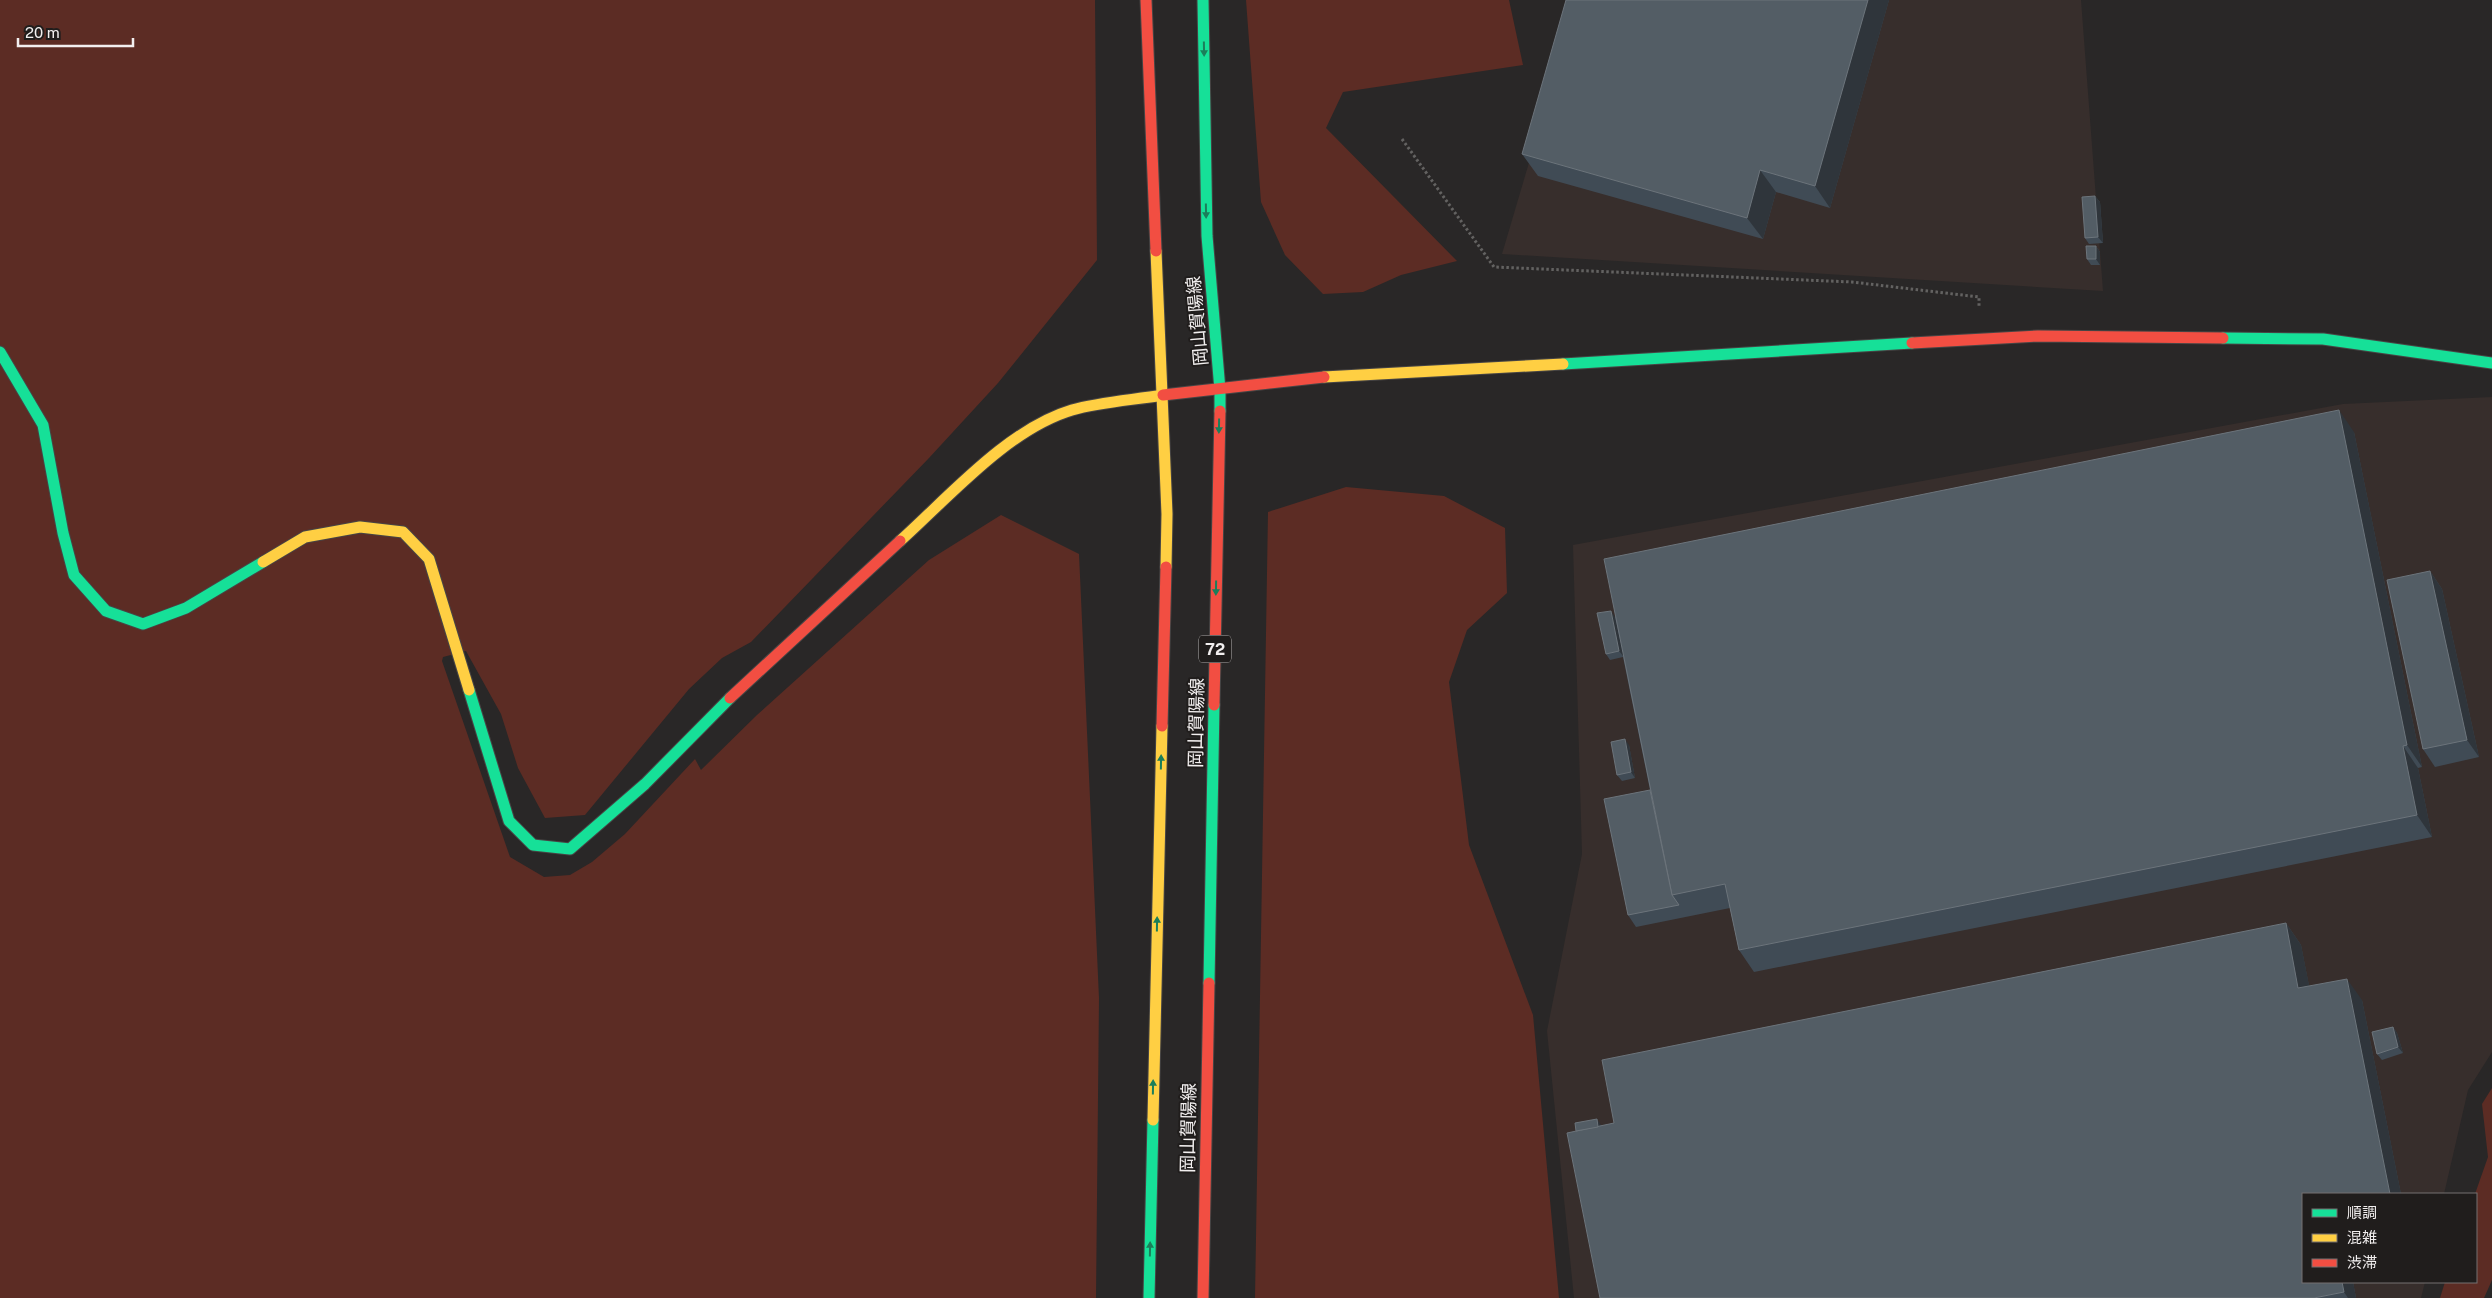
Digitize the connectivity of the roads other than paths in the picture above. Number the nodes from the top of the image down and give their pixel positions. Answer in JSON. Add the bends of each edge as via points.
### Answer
{"nodes":[{"id":1,"x":1146,"y":0,"type":"edge"},
{"id":2,"x":1203,"y":0,"type":"edge"},
{"id":3,"x":0,"y":352,"type":"edge"},
{"id":4,"x":2492,"y":363,"type":"edge"},
{"id":5,"x":1220,"y":390,"type":"junction"},
{"id":6,"x":1163,"y":395,"type":"junction"},
{"id":7,"x":1148,"y":1298,"type":"edge"},
{"id":8,"x":1203,"y":1298,"type":"edge"}],
"edges":[{"from":1,"to":6,"type":"street","name":"岡山賀陽線"},
{"from":2,"to":5,"type":"street","name":"岡山賀陽線","number":"72","one_way":true,"via":[[1207,236]]},
{"from":3,"to":6,"type":"street","via":[[43,425],[74,575],[106,611],[143,624],[186,608],[305,537],[360,527],[402,532],[429,559],[509,821],[533,845],[570,850],[614,816],[676,756],[714,712],[994,455],[1030,428],[1072,410]]},
{"from":4,"to":5,"type":"street","via":[[2323,339],[2038,336],[1315,378]]},
{"from":5,"to":6,"type":"street"},
{"from":5,"to":8,"type":"street","name":"岡山賀陽線","number":"72","one_way":true},
{"from":7,"to":6,"type":"street","name":"岡山賀陽線","one_way":true,"via":[[1167,514]]}]}
